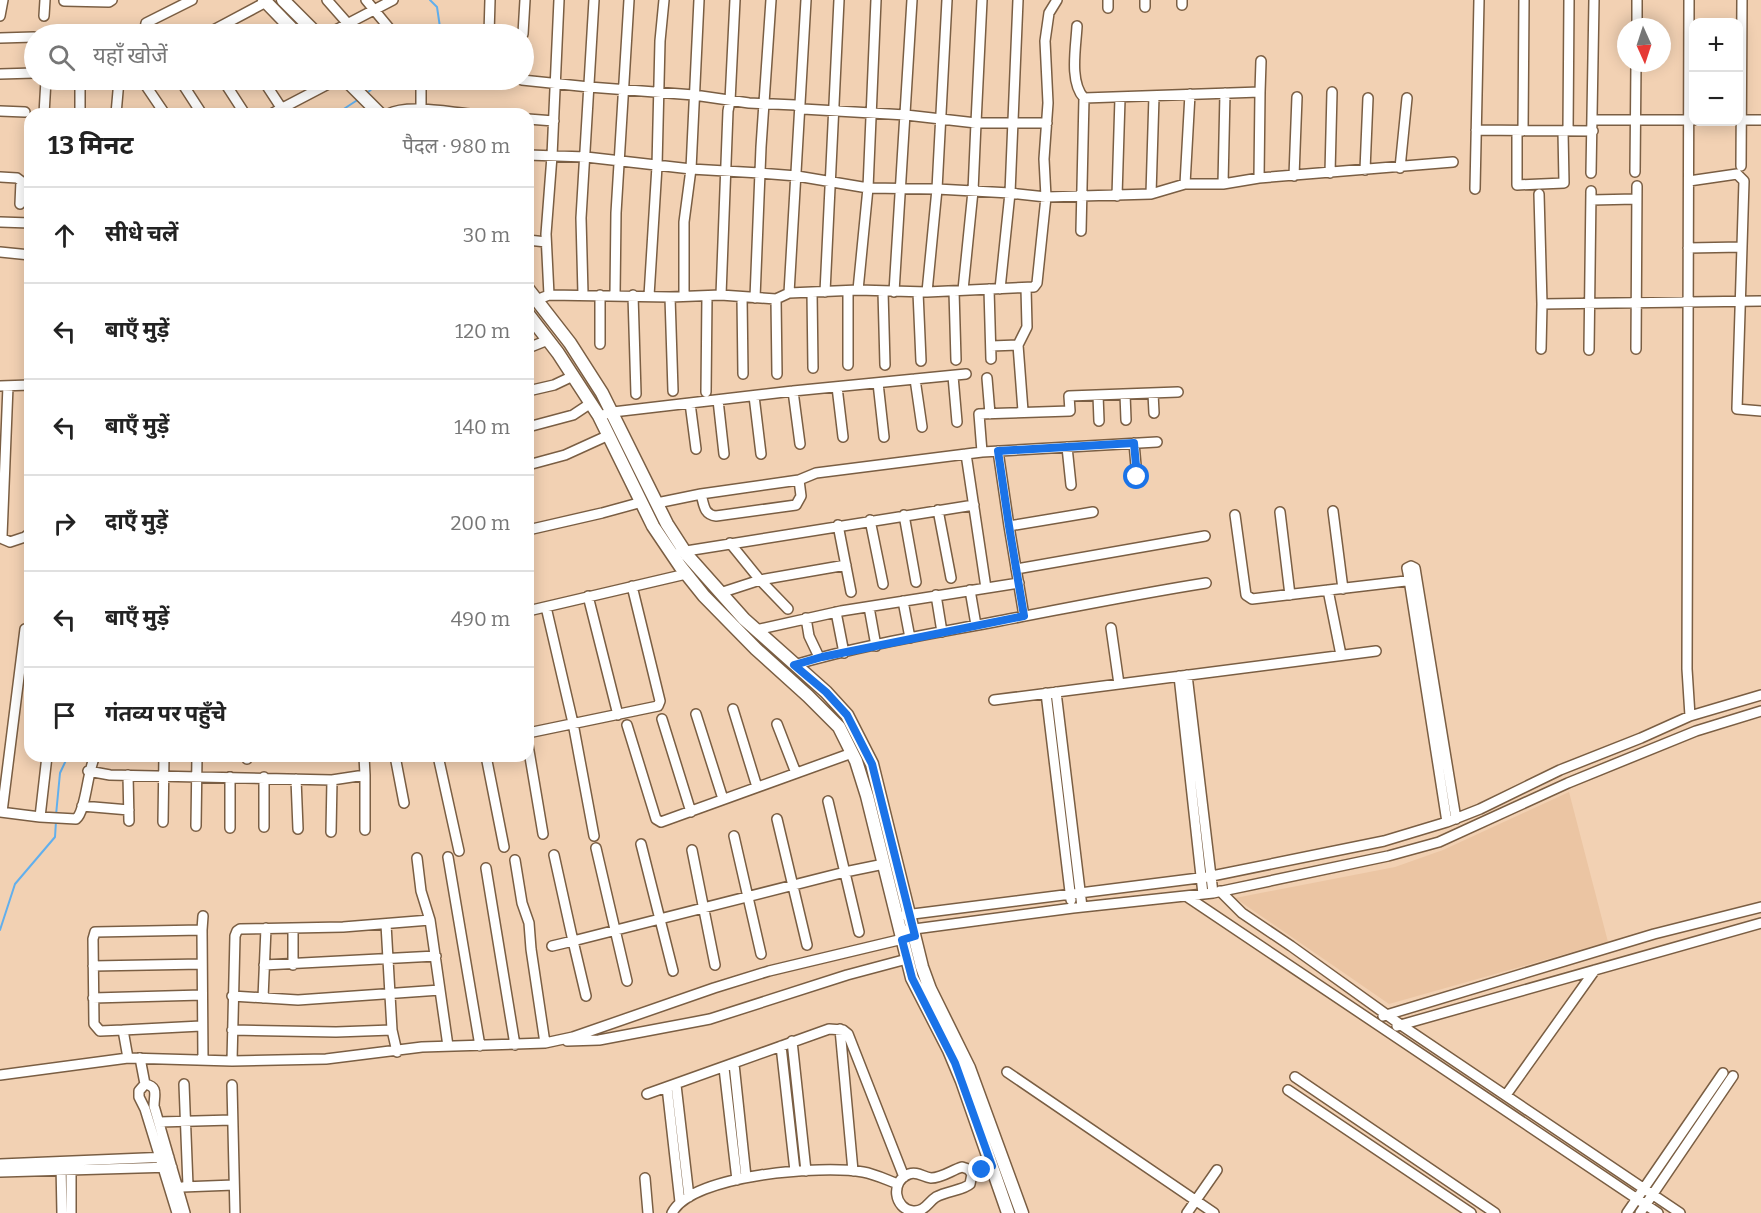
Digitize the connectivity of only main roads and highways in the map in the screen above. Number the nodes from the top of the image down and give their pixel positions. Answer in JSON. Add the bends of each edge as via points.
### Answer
{"nodes":[{"id":1,"x":283,"y":0,"type":"edge"},
{"id":2,"x":265,"y":1,"type":"edge"},
{"id":3,"x":287,"y":24,"type":"edge"},
{"id":4,"x":307,"y":24,"type":"edge"},
{"id":5,"x":355,"y":90,"type":"edge"},
{"id":6,"x":373,"y":108,"type":"edge"},
{"id":7,"x":534,"y":302,"type":"edge"},
{"id":8,"x":534,"y":322,"type":"edge"},
{"id":9,"x":908,"y":934,"type":"junction"},
{"id":10,"x":1008,"y":1213,"type":"edge"},
{"id":11,"x":1022,"y":1213,"type":"edge"}],
"edges":[{"from":1,"to":4,"type":"main road"},
{"from":2,"to":3,"type":"main road"},
{"from":5,"to":6,"type":"main road"},
{"from":7,"to":9,"type":"main road","via":[[584,364],[613,412],[684,551],[756,630],[847,715],[872,764],[910,915]]},
{"from":8,"to":9,"type":"main road","via":[[600,416],[653,526],[686,574],[756,649],[839,727],[867,796],[897,916]]},
{"from":9,"to":10,"type":"main road","via":[[907,959],[912,978],[959,1072]]},
{"from":9,"to":11,"type":"main road","via":[[969,1068]]}]}
